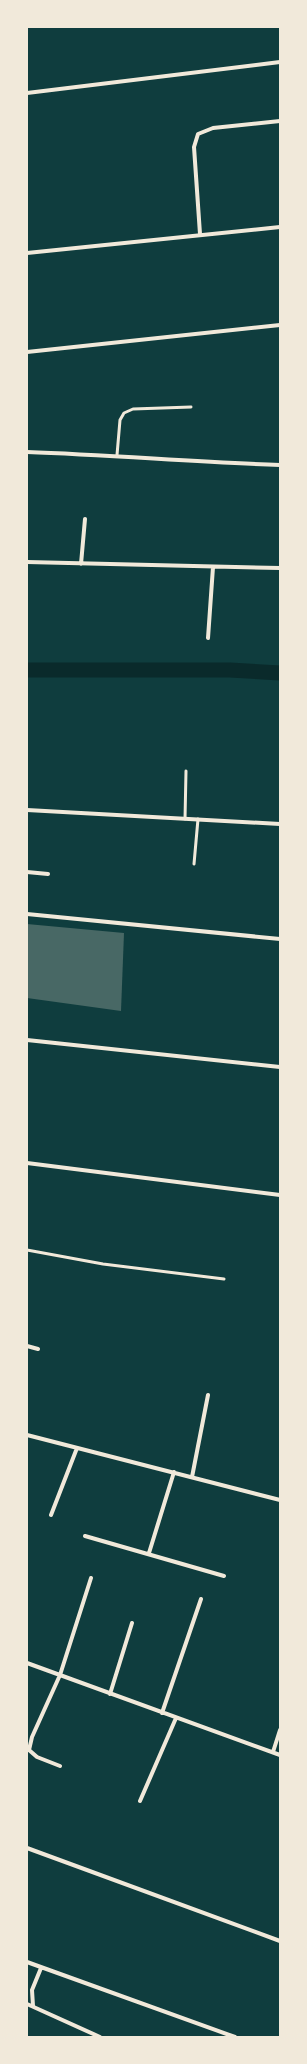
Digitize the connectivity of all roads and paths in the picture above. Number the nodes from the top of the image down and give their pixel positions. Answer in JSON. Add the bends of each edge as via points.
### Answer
{"nodes":[{"id":1,"x":280,"y":62,"type":"edge"},
{"id":2,"x":27,"y":93,"type":"edge"},
{"id":3,"x":280,"y":121,"type":"edge"},
{"id":4,"x":280,"y":226,"type":"edge"},
{"id":5,"x":200,"y":234,"type":"junction"},
{"id":6,"x":27,"y":253,"type":"edge"},
{"id":7,"x":280,"y":325,"type":"edge"},
{"id":8,"x":27,"y":352,"type":"edge"},
{"id":9,"x":191,"y":407,"type":"dead end"},
{"id":10,"x":27,"y":452,"type":"edge"},
{"id":11,"x":117,"y":455,"type":"junction"},
{"id":12,"x":280,"y":466,"type":"edge"},
{"id":13,"x":85,"y":518,"type":"dead end"},
{"id":14,"x":27,"y":562,"type":"edge"},
{"id":15,"x":81,"y":564,"type":"junction"},
{"id":16,"x":213,"y":567,"type":"junction"},
{"id":17,"x":280,"y":568,"type":"edge"},
{"id":18,"x":208,"y":638,"type":"dead end"},
{"id":19,"x":186,"y":771,"type":"dead end"},
{"id":20,"x":27,"y":810,"type":"edge"},
{"id":21,"x":185,"y":819,"type":"junction"},
{"id":22,"x":198,"y":819,"type":"junction"},
{"id":23,"x":280,"y":824,"type":"edge"},
{"id":24,"x":194,"y":864,"type":"dead end"},
{"id":25,"x":27,"y":872,"type":"edge"},
{"id":26,"x":48,"y":874,"type":"dead end"},
{"id":27,"x":27,"y":914,"type":"edge"},
{"id":28,"x":280,"y":939,"type":"edge"},
{"id":29,"x":27,"y":1040,"type":"edge"},
{"id":30,"x":280,"y":1067,"type":"edge"},
{"id":31,"x":27,"y":1163,"type":"edge"},
{"id":32,"x":280,"y":1195,"type":"edge"},
{"id":33,"x":27,"y":1250,"type":"edge"},
{"id":34,"x":224,"y":1279,"type":"dead end"},
{"id":35,"x":27,"y":1346,"type":"edge"},
{"id":36,"x":38,"y":1350,"type":"dead end"},
{"id":37,"x":208,"y":1395,"type":"dead end"},
{"id":38,"x":27,"y":1435,"type":"edge"},
{"id":39,"x":77,"y":1448,"type":"junction"},
{"id":40,"x":174,"y":1472,"type":"junction"},
{"id":41,"x":192,"y":1477,"type":"junction"},
{"id":42,"x":280,"y":1500,"type":"edge"},
{"id":43,"x":51,"y":1514,"type":"dead end"},
{"id":44,"x":85,"y":1536,"type":"dead end"},
{"id":45,"x":149,"y":1553,"type":"junction"},
{"id":46,"x":224,"y":1576,"type":"dead end"},
{"id":47,"x":91,"y":1578,"type":"dead end"},
{"id":48,"x":201,"y":1599,"type":"dead end"},
{"id":49,"x":132,"y":1623,"type":"dead end"},
{"id":50,"x":27,"y":1663,"type":"edge"},
{"id":51,"x":60,"y":1675,"type":"junction"},
{"id":52,"x":110,"y":1694,"type":"junction"},
{"id":53,"x":162,"y":1713,"type":"junction"},
{"id":54,"x":176,"y":1718,"type":"junction"},
{"id":55,"x":280,"y":1730,"type":"edge"},
{"id":56,"x":273,"y":1752,"type":"junction"},
{"id":57,"x":280,"y":1755,"type":"edge"},
{"id":58,"x":60,"y":1766,"type":"dead end"},
{"id":59,"x":140,"y":1801,"type":"dead end"},
{"id":60,"x":27,"y":1848,"type":"edge"},
{"id":61,"x":280,"y":1941,"type":"edge"},
{"id":62,"x":27,"y":1962,"type":"edge"},
{"id":63,"x":41,"y":1968,"type":"junction"},
{"id":64,"x":27,"y":2004,"type":"edge"},
{"id":65,"x":33,"y":2006,"type":"junction"},
{"id":66,"x":100,"y":2037,"type":"edge"},
{"id":67,"x":236,"y":2037,"type":"edge"}],
"edges":[{"from":1,"to":2,"type":"street"},
{"from":3,"to":5,"type":"street","via":[[214,128],[198,134],[194,147]]},
{"from":4,"to":5,"type":"street"},
{"from":5,"to":6,"type":"street"},
{"from":7,"to":8,"type":"street"},
{"from":9,"to":11,"type":"lane","via":[[133,409],[124,413],[120,420]]},
{"from":10,"to":11,"type":"street"},
{"from":11,"to":12,"type":"street","via":[[191,462]]},
{"from":13,"to":15,"type":"street"},
{"from":14,"to":15,"type":"street"},
{"from":15,"to":16,"type":"street"},
{"from":16,"to":17,"type":"street"},
{"from":16,"to":18,"type":"street"},
{"from":19,"to":21,"type":"lane"},
{"from":20,"to":21,"type":"street"},
{"from":21,"to":22,"type":"street"},
{"from":22,"to":23,"type":"street"},
{"from":22,"to":24,"type":"lane"},
{"from":25,"to":26,"type":"street"},
{"from":27,"to":28,"type":"street"},
{"from":29,"to":30,"type":"street"},
{"from":31,"to":32,"type":"street"},
{"from":33,"to":34,"type":"lane","via":[[103,1264]]},
{"from":35,"to":36,"type":"street"},
{"from":37,"to":41,"type":"street"},
{"from":38,"to":39,"type":"street"},
{"from":39,"to":40,"type":"street"},
{"from":39,"to":43,"type":"street"},
{"from":40,"to":41,"type":"street"},
{"from":40,"to":45,"type":"street"},
{"from":41,"to":42,"type":"street"},
{"from":44,"to":45,"type":"street"},
{"from":45,"to":46,"type":"street"},
{"from":47,"to":51,"type":"street"},
{"from":48,"to":53,"type":"street"},
{"from":49,"to":52,"type":"street"},
{"from":50,"to":51,"type":"street"},
{"from":51,"to":52,"type":"street"},
{"from":51,"to":58,"type":"street","via":[[32,1737],[30,1750],[37,1757]]},
{"from":52,"to":53,"type":"street"},
{"from":53,"to":54,"type":"street"},
{"from":54,"to":56,"type":"street"},
{"from":54,"to":59,"type":"street"},
{"from":55,"to":56,"type":"street"},
{"from":56,"to":57,"type":"street"},
{"from":60,"to":61,"type":"street"},
{"from":62,"to":63,"type":"street"},
{"from":63,"to":65,"type":"street","via":[[32,1990]]},
{"from":63,"to":67,"type":"street"},
{"from":64,"to":65,"type":"street"},
{"from":65,"to":66,"type":"street"}]}
